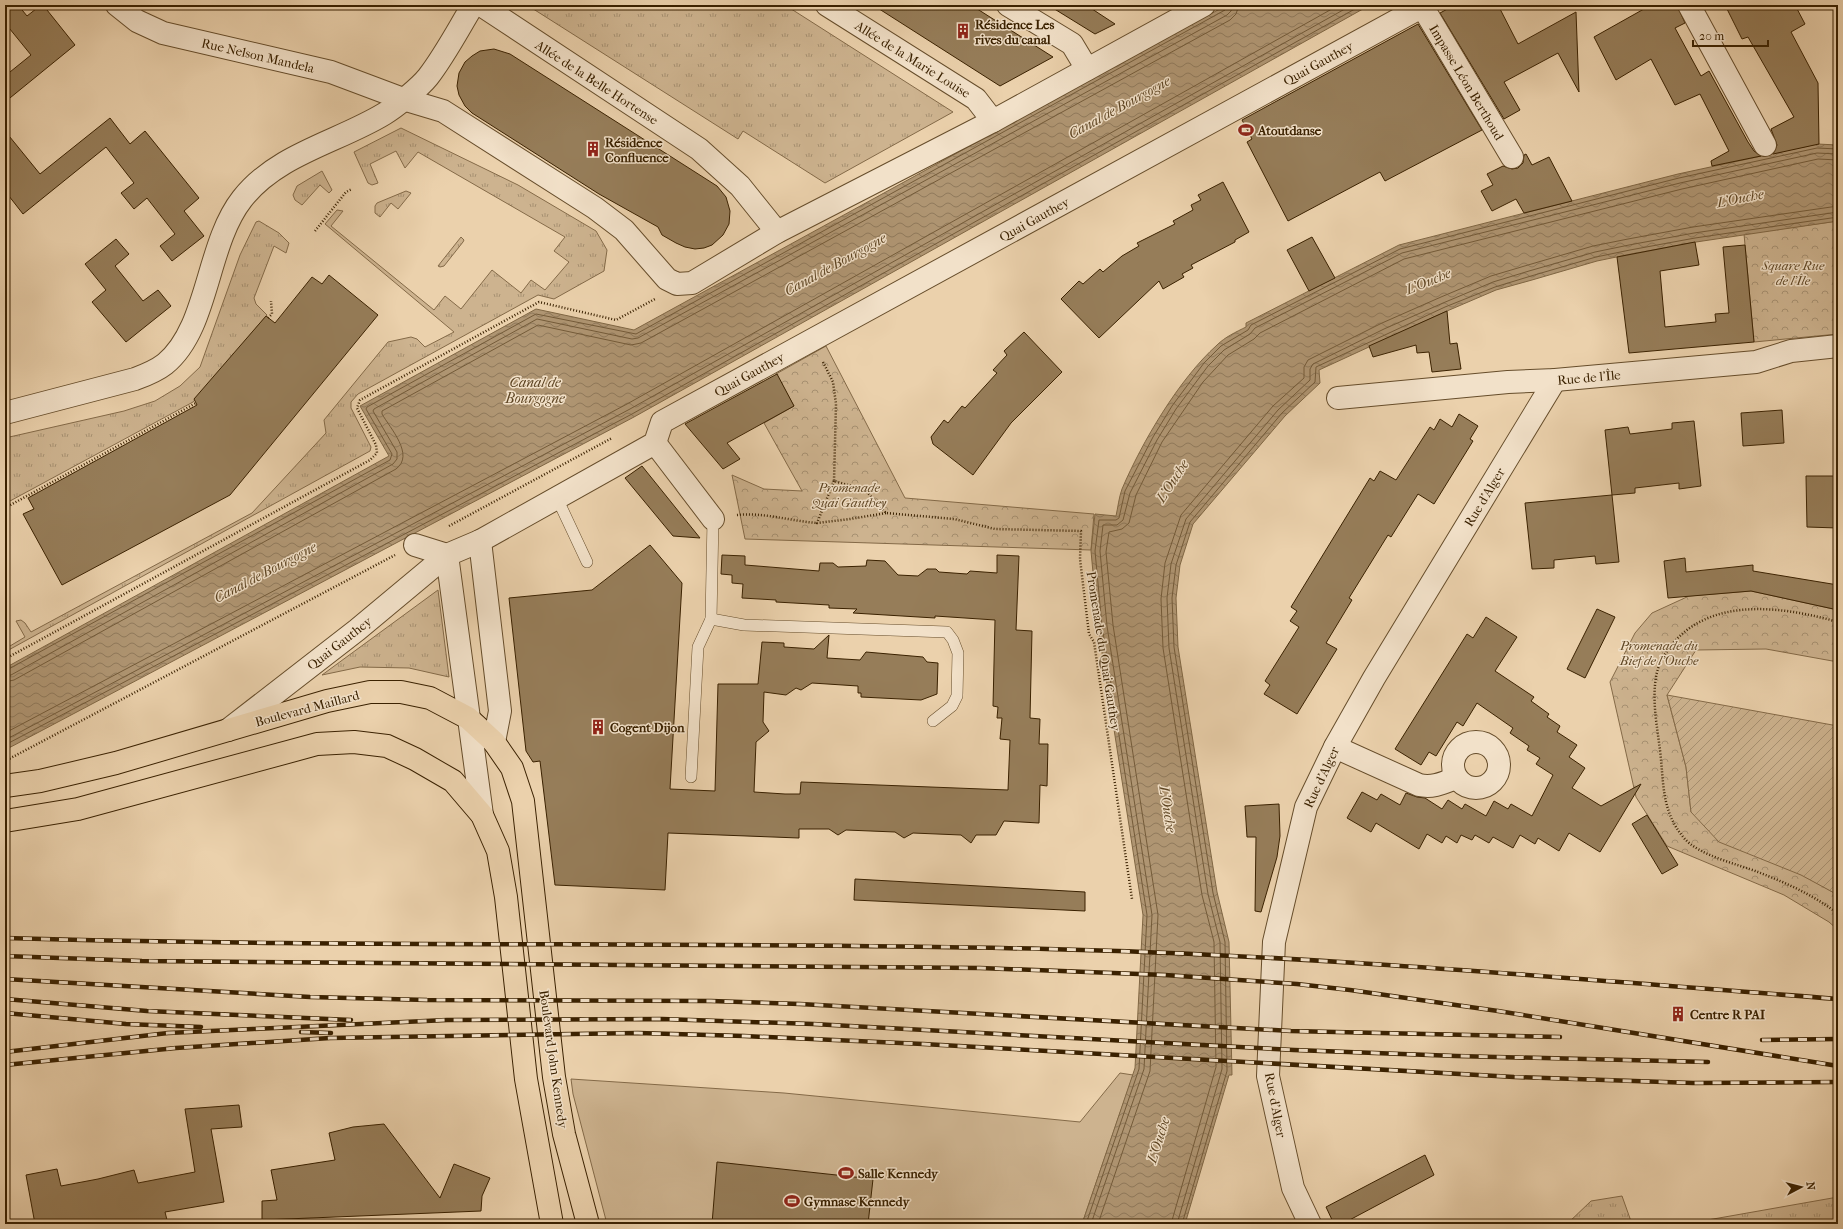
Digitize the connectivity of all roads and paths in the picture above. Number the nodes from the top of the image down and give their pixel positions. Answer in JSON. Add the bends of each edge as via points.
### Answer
{"nodes":[{"id":1,"x":118,"y":5,"type":"edge"},
{"id":2,"x":474,"y":5,"type":"edge"},
{"id":3,"x":480,"y":5,"type":"edge"},
{"id":4,"x":827,"y":5,"type":"edge"},
{"id":5,"x":1008,"y":5,"type":"edge"},
{"id":6,"x":1204,"y":5,"type":"edge"},
{"id":7,"x":1689,"y":5,"type":"edge"},
{"id":8,"x":1424,"y":6,"type":"edge"},
{"id":9,"x":1087,"y":69,"type":"junction"},
{"id":10,"x":403,"y":99,"type":"junction"},
{"id":11,"x":993,"y":121,"type":"junction"},
{"id":12,"x":1765,"y":145,"type":"dead end"},
{"id":13,"x":1512,"y":157,"type":"dead end"},
{"id":14,"x":352,"y":189,"type":"dead end"},
{"id":15,"x":314,"y":231,"type":"dead end"},
{"id":16,"x":777,"y":232,"type":"junction"},
{"id":17,"x":684,"y":284,"type":"junction"},
{"id":18,"x":271,"y":301,"type":"dead end"},
{"id":19,"x":268,"y":318,"type":"dead end"},
{"id":20,"x":811,"y":340,"type":"junction"},
{"id":21,"x":1838,"y":346,"type":"edge"},
{"id":22,"x":1555,"y":380,"type":"junction"},
{"id":23,"x":1338,"y":398,"type":"dead end"},
{"id":24,"x":196,"y":403,"type":"dead end"},
{"id":25,"x":5,"y":413,"type":"edge"},
{"id":26,"x":655,"y":443,"type":"junction"},
{"id":27,"x":834,"y":481,"type":"junction"},
{"id":28,"x":557,"y":498,"type":"junction"},
{"id":29,"x":5,"y":508,"type":"edge"},
{"id":30,"x":886,"y":513,"type":"junction"},
{"id":31,"x":713,"y":519,"type":"junction"},
{"id":32,"x":817,"y":523,"type":"junction"},
{"id":33,"x":480,"y":541,"type":"junction"},
{"id":34,"x":414,"y":545,"type":"joint"},
{"id":35,"x":447,"y":555,"type":"junction"},
{"id":36,"x":587,"y":562,"type":"dead end"},
{"id":37,"x":711,"y":619,"type":"junction"},
{"id":38,"x":1838,"y":622,"type":"edge"},
{"id":39,"x":5,"y":659,"type":"edge"},
{"id":40,"x":468,"y":718,"type":"junction"},
{"id":41,"x":933,"y":721,"type":"dead end"},
{"id":42,"x":228,"y":730,"type":"junction"},
{"id":43,"x":494,"y":742,"type":"junction"},
{"id":44,"x":1335,"y":747,"type":"junction"},
{"id":45,"x":5,"y":761,"type":"edge"},
{"id":46,"x":691,"y":777,"type":"dead end"},
{"id":47,"x":1456,"y":778,"type":"dead end"},
{"id":48,"x":5,"y":786,"type":"edge"},
{"id":49,"x":482,"y":815,"type":"junction"},
{"id":50,"x":5,"y":821,"type":"edge"},
{"id":51,"x":532,"y":891,"type":"joint"},
{"id":52,"x":1132,"y":898,"type":"dead end"},
{"id":53,"x":1838,"y":914,"type":"edge"},
{"id":54,"x":552,"y":1224,"type":"edge"},
{"id":55,"x":588,"y":1224,"type":"edge"},
{"id":56,"x":1310,"y":1224,"type":"edge"}],
"edges":[{"from":1,"to":10,"type":"street","name":"Rue Nelson Mandela","via":[[137,21],[163,33],[331,72]]},
{"from":2,"to":10,"type":"street","via":[[428,78]]},
{"from":3,"to":16,"type":"street","name":"Allée de la Belle Hortense","via":[[699,150],[740,186]]},
{"from":4,"to":11,"type":"street","name":"Allée de la Marie Louise","via":[[976,99]]},
{"from":5,"to":9,"type":"street","via":[[1072,44]]},
{"from":6,"to":9,"type":"street"},
{"from":7,"to":12,"type":"street"},
{"from":8,"to":13,"type":"street","name":"Impasse Léon Berthoud"},
{"from":8,"to":20,"type":"street","name":"Quai Gauthey"},
{"from":9,"to":11,"type":"street"},
{"from":10,"to":17,"type":"street","name":"Rue Nelson Mandela","via":[[443,111],[595,208],[624,230],[667,279]]},
{"from":10,"to":25,"type":"street","via":[[384,113],[284,164],[258,182],[242,199],[220,241],[191,330],[165,364],[154,372],[135,379]]},
{"from":11,"to":16,"type":"street"},
{"from":14,"to":15,"type":"path","via":[[346,192]]},
{"from":16,"to":17,"type":"street","via":[[692,283]]},
{"from":17,"to":39,"type":"path","via":[[616,320],[539,302],[360,400],[357,408],[376,445],[377,453],[370,460]]},
{"from":18,"to":19,"type":"path","via":[[272,314]]},
{"from":20,"to":26,"type":"street","name":"Quai Gauthey","via":[[662,422]]},
{"from":20,"to":27,"type":"path","via":[[833,382],[836,404]]},
{"from":21,"to":22,"type":"street","name":"Rue de l'Île","via":[[1791,351],[1756,362]]},
{"from":22,"to":23,"type":"street","name":"Rue de l'Île"},
{"from":22,"to":44,"type":"street","name":"Rue d'Alger","via":[[1374,678]]},
{"from":24,"to":29,"type":"path"},
{"from":26,"to":28,"type":"street","name":"Quai Gauthey"},
{"from":26,"to":31,"type":"street"},
{"from":27,"to":30,"type":"path","via":[[865,490]]},
{"from":27,"to":32,"type":"path"},
{"from":28,"to":33,"type":"street","name":"Quai Gauthey"},
{"from":28,"to":36,"type":"lane"},
{"from":30,"to":32,"type":"path","name":"Promenade du Quai Gauthey"},
{"from":30,"to":52,"type":"path","name":"Promenade du Quai Gauthey","via":[[954,519],[995,529],[1081,530],[1080,559],[1089,634],[1094,642]]},
{"from":31,"to":32,"type":"path","name":"Promenade du Quai Gauthey","via":[[751,513]]},
{"from":31,"to":37,"type":"lane"},
{"from":33,"to":35,"type":"street","name":"Quai Gauthey"},
{"from":33,"to":43,"type":"street","via":[[500,711]]},
{"from":34,"to":35,"type":"street"},
{"from":34,"to":45,"type":"path"},
{"from":35,"to":40,"type":"street"},
{"from":35,"to":42,"type":"street","name":"Quai Gauthey","via":[[357,630]]},
{"from":37,"to":41,"type":"lane","via":[[744,625],[947,632],[958,653],[957,696],[952,706]]},
{"from":37,"to":46,"type":"lane","via":[[698,647]]},
{"from":38,"to":53,"type":"path","via":[[1762,609],[1730,611],[1707,618],[1677,638],[1664,656],[1655,678],[1654,700],[1665,800],[1684,839],[1701,850],[1791,886],[1822,902]]},
{"from":40,"to":42,"type":"main road","name":"Boulevard Maillard","via":[[430,698],[401,692],[370,692],[327,701]]},
{"from":40,"to":43,"type":"main road","name":"Boulevard Maillard"},
{"from":40,"to":49,"type":"street"},
{"from":42,"to":48,"type":"main road","name":"Boulevard Maillard","via":[[116,764]]},
{"from":43,"to":51,"type":"main road","name":"Boulevard Maillard","via":[[512,768],[523,801]]},
{"from":44,"to":47,"type":"street","via":[[1419,785],[1436,786]]},
{"from":44,"to":56,"type":"street","name":"Rue d'Alger","via":[[1306,807],[1274,942],[1268,1076],[1293,1188]]},
{"from":49,"to":50,"type":"main road","via":[[453,781],[415,759],[387,746],[354,742],[317,744],[78,809]]},
{"from":49,"to":54,"type":"main road","via":[[498,851],[506,897],[526,1079]]},
{"from":51,"to":55,"type":"main road","name":"Boulevard John Kennedy","via":[[554,1078],[564,1134]]}]}
